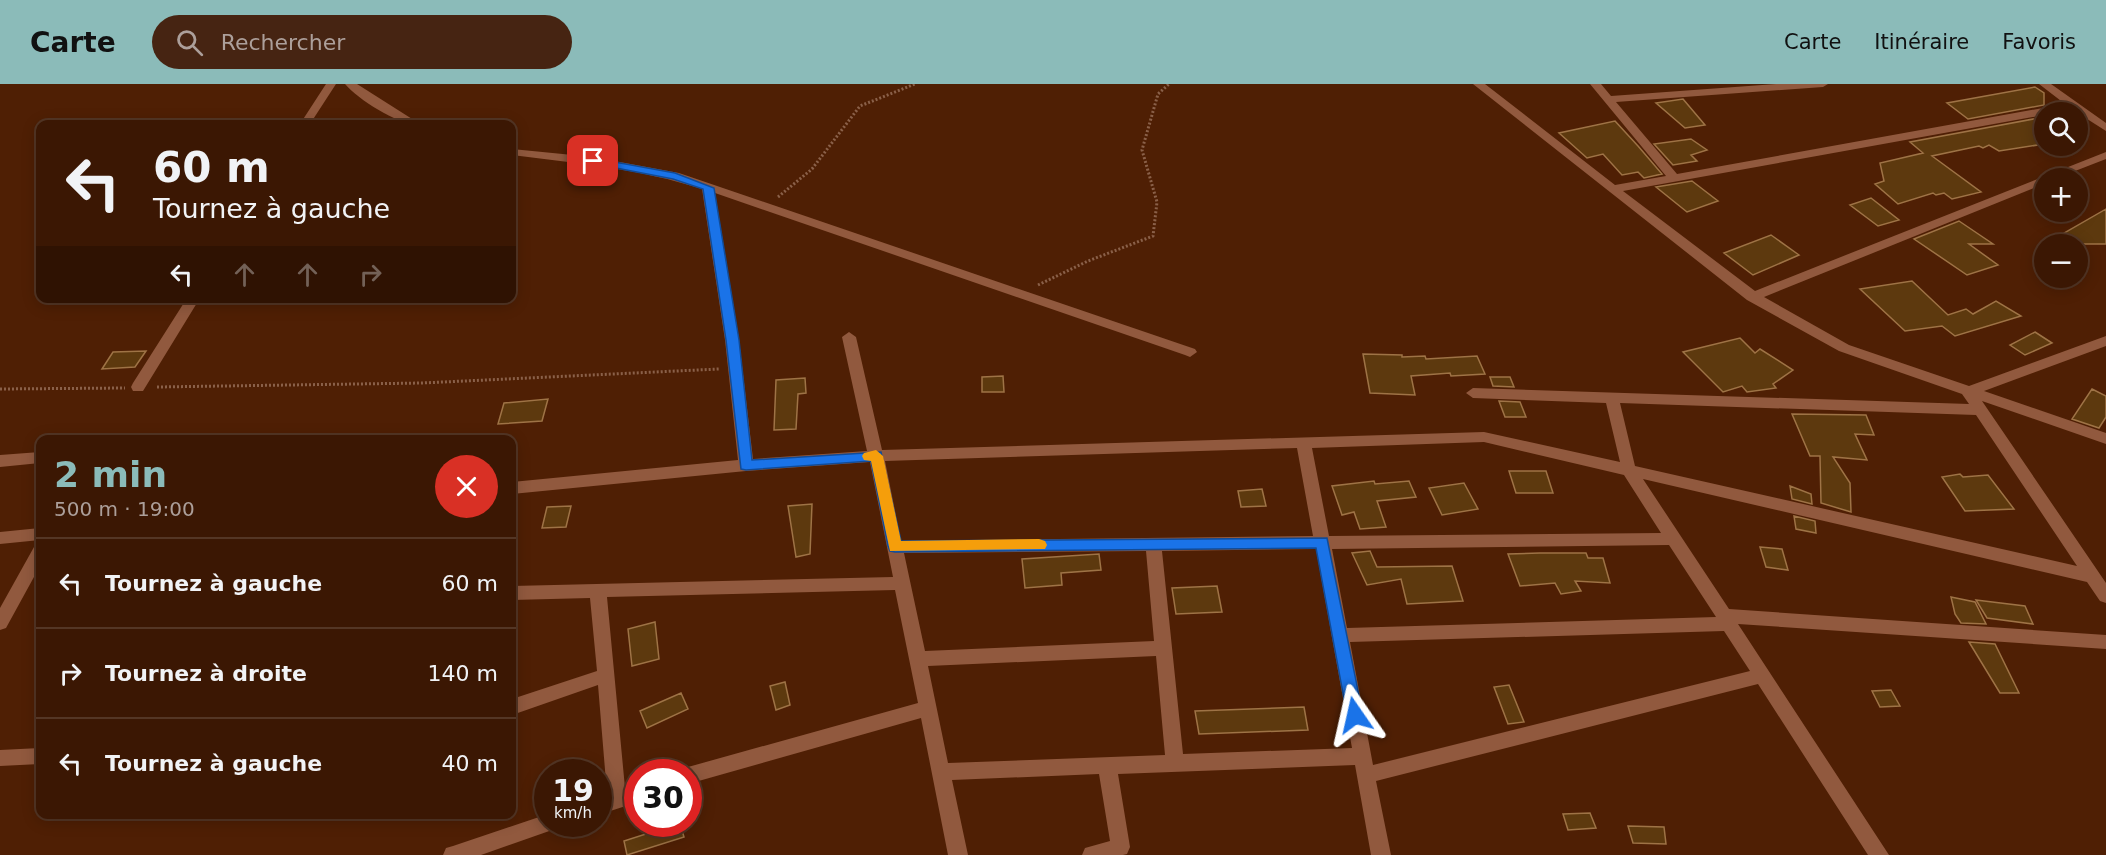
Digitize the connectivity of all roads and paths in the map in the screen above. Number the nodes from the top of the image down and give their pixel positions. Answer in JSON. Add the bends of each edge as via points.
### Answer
{"nodes":[{"id":1,"x":331,"y":84,"type":"edge"},
{"id":2,"x":350,"y":84,"type":"edge"},
{"id":3,"x":915,"y":84,"type":"edge"},
{"id":4,"x":1169,"y":84,"type":"edge"},
{"id":5,"x":1478,"y":84,"type":"edge"},
{"id":6,"x":1595,"y":84,"type":"edge"},
{"id":7,"x":1823,"y":84,"type":"edge"},
{"id":8,"x":2044,"y":84,"type":"edge"},
{"id":9,"x":1608,"y":99,"type":"junction"},
{"id":10,"x":2069,"y":102,"type":"edge"},
{"id":11,"x":2034,"y":113,"type":"edge"},
{"id":12,"x":2088,"y":116,"type":"edge"},
{"id":13,"x":308,"y":120,"type":"edge"},
{"id":14,"x":407,"y":120,"type":"edge"},
{"id":15,"x":2106,"y":128,"type":"edge"},
{"id":16,"x":516,"y":152,"type":"edge"},
{"id":17,"x":2106,"y":155,"type":"edge"},
{"id":18,"x":2074,"y":168,"type":"edge"},
{"id":19,"x":1674,"y":178,"type":"junction"},
{"id":20,"x":2034,"y":184,"type":"edge"},
{"id":21,"x":708,"y":188,"type":"junction"},
{"id":22,"x":1611,"y":189,"type":"junction"},
{"id":23,"x":766,"y":207,"type":"junction"},
{"id":24,"x":1021,"y":293,"type":"junction"},
{"id":25,"x":1752,"y":297,"type":"junction"},
{"id":26,"x":191,"y":303,"type":"edge"},
{"id":27,"x":849,"y":337,"type":"dead end"},
{"id":28,"x":2106,"y":341,"type":"edge"},
{"id":29,"x":1190,"y":352,"type":"dead end"},
{"id":30,"x":735,"y":368,"type":"junction"},
{"id":31,"x":138,"y":387,"type":"junction"},
{"id":32,"x":0,"y":389,"type":"edge"},
{"id":33,"x":1968,"y":392,"type":"junction"},
{"id":34,"x":1473,"y":393,"type":"dead end"},
{"id":35,"x":1612,"y":399,"type":"junction"},
{"id":36,"x":1980,"y":410,"type":"junction"},
{"id":37,"x":2106,"y":439,"type":"edge"},
{"id":38,"x":1304,"y":444,"type":"junction"},
{"id":39,"x":876,"y":456,"type":"junction"},
{"id":40,"x":36,"y":458,"type":"edge"},
{"id":41,"x":0,"y":461,"type":"edge"},
{"id":42,"x":746,"y":465,"type":"junction"},
{"id":43,"x":1629,"y":470,"type":"junction"},
{"id":44,"x":516,"y":488,"type":"edge"},
{"id":45,"x":36,"y":534,"type":"edge"},
{"id":46,"x":0,"y":538,"type":"edge"},
{"id":47,"x":1674,"y":539,"type":"junction"},
{"id":48,"x":1322,"y":543,"type":"junction"},
{"id":49,"x":1153,"y":544,"type":"junction"},
{"id":50,"x":895,"y":546,"type":"junction"},
{"id":51,"x":36,"y":559,"type":"edge"},
{"id":52,"x":2092,"y":576,"type":"junction"},
{"id":53,"x":902,"y":583,"type":"junction"},
{"id":54,"x":598,"y":591,"type":"junction"},
{"id":55,"x":516,"y":593,"type":"edge"},
{"id":56,"x":2106,"y":596,"type":"edge"},
{"id":57,"x":1726,"y":620,"type":"junction"},
{"id":58,"x":0,"y":623,"type":"edge"},
{"id":59,"x":1340,"y":635,"type":"junction"},
{"id":60,"x":2106,"y":642,"type":"edge"},
{"id":61,"x":1164,"y":648,"type":"junction"},
{"id":62,"x":918,"y":659,"type":"junction"},
{"id":63,"x":606,"y":675,"type":"junction"},
{"id":64,"x":1762,"y":675,"type":"junction"},
{"id":65,"x":516,"y":706,"type":"edge"},
{"id":66,"x":928,"y":708,"type":"junction"},
{"id":67,"x":36,"y":756,"type":"edge"},
{"id":68,"x":1362,"y":756,"type":"junction"},
{"id":69,"x":0,"y":758,"type":"edge"},
{"id":70,"x":1175,"y":763,"type":"junction"},
{"id":71,"x":1107,"y":765,"type":"junction"},
{"id":72,"x":702,"y":772,"type":"edge"},
{"id":73,"x":941,"y":772,"type":"junction"},
{"id":74,"x":1366,"y":775,"type":"junction"},
{"id":75,"x":624,"y":798,"type":"edge"},
{"id":76,"x":618,"y":800,"type":"junction"},
{"id":77,"x":612,"y":802,"type":"edge"},
{"id":78,"x":534,"y":828,"type":"edge"},
{"id":79,"x":453,"y":855,"type":"edge"},
{"id":80,"x":958,"y":855,"type":"edge"},
{"id":81,"x":1092,"y":855,"type":"edge"},
{"id":82,"x":1381,"y":855,"type":"edge"},
{"id":83,"x":1879,"y":855,"type":"edge"}],
"edges":[{"from":1,"to":13,"type":"street"},
{"from":2,"to":14,"type":"street"},
{"from":3,"to":23,"type":"path","via":[[860,106],[812,169]]},
{"from":4,"to":24,"type":"path","via":[[1158,93],[1142,150],[1157,202],[1153,236]]},
{"from":5,"to":22,"type":"street"},
{"from":6,"to":9,"type":"street"},
{"from":7,"to":9,"type":"street"},
{"from":8,"to":10,"type":"street"},
{"from":9,"to":19,"type":"street"},
{"from":11,"to":19,"type":"street"},
{"from":12,"to":15,"type":"street"},
{"from":16,"to":21,"type":"street","via":[[675,176]]},
{"from":17,"to":18,"type":"street"},
{"from":19,"to":22,"type":"street"},
{"from":20,"to":25,"type":"street"},
{"from":21,"to":23,"type":"street"},
{"from":21,"to":30,"type":"street"},
{"from":22,"to":25,"type":"street"},
{"from":23,"to":24,"type":"street"},
{"from":24,"to":29,"type":"street"},
{"from":25,"to":33,"type":"street","via":[[1844,348]]},
{"from":26,"to":31,"type":"street"},
{"from":27,"to":39,"type":"street"},
{"from":28,"to":33,"type":"street"},
{"from":30,"to":31,"type":"path","via":[[422,383]]},
{"from":30,"to":42,"type":"street"},
{"from":31,"to":32,"type":"path"},
{"from":33,"to":36,"type":"street"},
{"from":33,"to":37,"type":"street"},
{"from":34,"to":35,"type":"street"},
{"from":35,"to":36,"type":"street"},
{"from":35,"to":43,"type":"street"},
{"from":36,"to":52,"type":"street"},
{"from":38,"to":39,"type":"street"},
{"from":38,"to":43,"type":"street","via":[[1484,437]]},
{"from":38,"to":48,"type":"street"},
{"from":39,"to":42,"type":"street"},
{"from":39,"to":50,"type":"street"},
{"from":40,"to":41,"type":"street"},
{"from":42,"to":44,"type":"street"},
{"from":43,"to":47,"type":"street"},
{"from":43,"to":52,"type":"street"},
{"from":45,"to":46,"type":"street"},
{"from":47,"to":48,"type":"street"},
{"from":47,"to":57,"type":"street"},
{"from":48,"to":49,"type":"street"},
{"from":48,"to":59,"type":"street"},
{"from":49,"to":50,"type":"street"},
{"from":49,"to":61,"type":"street"},
{"from":50,"to":53,"type":"street"},
{"from":51,"to":58,"type":"street"},
{"from":52,"to":56,"type":"street"},
{"from":53,"to":54,"type":"street"},
{"from":53,"to":62,"type":"street"},
{"from":54,"to":55,"type":"street"},
{"from":54,"to":63,"type":"street"},
{"from":57,"to":59,"type":"street"},
{"from":57,"to":60,"type":"street"},
{"from":57,"to":64,"type":"street"},
{"from":59,"to":68,"type":"street"},
{"from":61,"to":62,"type":"street"},
{"from":61,"to":70,"type":"street"},
{"from":62,"to":66,"type":"street"},
{"from":63,"to":65,"type":"street"},
{"from":63,"to":76,"type":"street"},
{"from":64,"to":74,"type":"street"},
{"from":64,"to":83,"type":"street"},
{"from":66,"to":72,"type":"street"},
{"from":66,"to":73,"type":"street"},
{"from":67,"to":69,"type":"street"},
{"from":68,"to":70,"type":"street"},
{"from":68,"to":74,"type":"street"},
{"from":70,"to":71,"type":"street"},
{"from":71,"to":73,"type":"street"},
{"from":71,"to":81,"type":"street","via":[[1120,847]]},
{"from":73,"to":80,"type":"street"},
{"from":74,"to":82,"type":"street"},
{"from":75,"to":76,"type":"street"},
{"from":76,"to":77,"type":"street"},
{"from":78,"to":79,"type":"street"}]}
